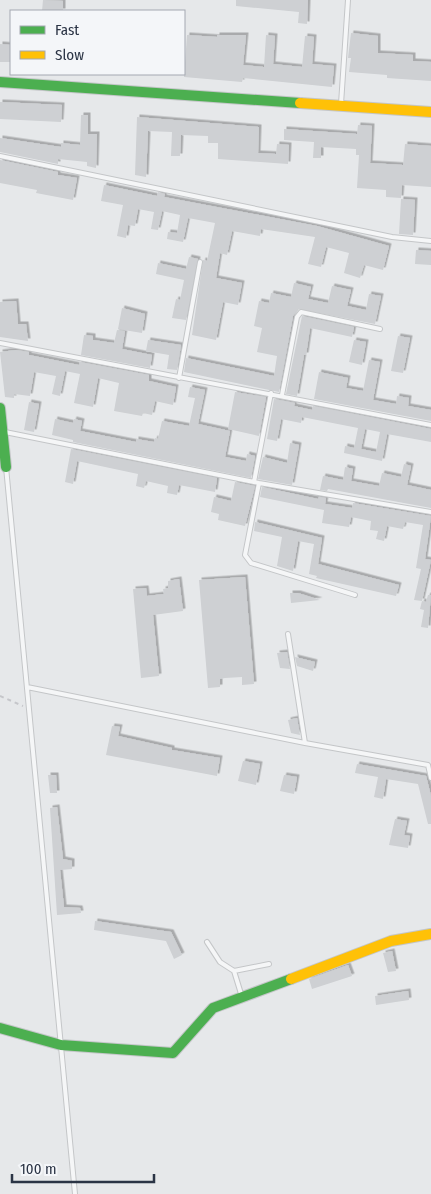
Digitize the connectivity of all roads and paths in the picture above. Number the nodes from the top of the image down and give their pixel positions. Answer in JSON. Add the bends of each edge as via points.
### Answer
{"nodes":[{"id":1,"x":348,"y":0,"type":"edge"},
{"id":2,"x":0,"y":82,"type":"edge"},
{"id":3,"x":341,"y":104,"type":"junction"},
{"id":4,"x":431,"y":112,"type":"edge"},
{"id":5,"x":0,"y":156,"type":"edge"},
{"id":6,"x":431,"y":241,"type":"edge"},
{"id":7,"x":200,"y":262,"type":"dead end"},
{"id":8,"x":380,"y":329,"type":"dead end"},
{"id":9,"x":0,"y":343,"type":"edge"},
{"id":10,"x":179,"y":378,"type":"junction"},
{"id":11,"x":271,"y":393,"type":"junction"},
{"id":12,"x":282,"y":395,"type":"junction"},
{"id":13,"x":0,"y":408,"type":"edge"},
{"id":14,"x":431,"y":425,"type":"edge"},
{"id":15,"x":2,"y":432,"type":"junction"},
{"id":16,"x":6,"y":467,"type":"joint"},
{"id":17,"x":256,"y":483,"type":"junction"},
{"id":18,"x":431,"y":512,"type":"edge"},
{"id":19,"x":355,"y":595,"type":"dead end"},
{"id":20,"x":288,"y":634,"type":"dead end"},
{"id":21,"x":27,"y":687,"type":"junction"},
{"id":22,"x":0,"y":696,"type":"edge"},
{"id":23,"x":30,"y":710,"type":"junction"},
{"id":24,"x":305,"y":743,"type":"junction"},
{"id":25,"x":431,"y":778,"type":"edge"},
{"id":26,"x":431,"y":934,"type":"edge"},
{"id":27,"x":207,"y":942,"type":"dead end"},
{"id":28,"x":269,"y":964,"type":"dead end"},
{"id":29,"x":234,"y":971,"type":"junction"},
{"id":30,"x":242,"y":997,"type":"junction"},
{"id":31,"x":0,"y":1028,"type":"edge"},
{"id":32,"x":61,"y":1045,"type":"junction"},
{"id":33,"x":75,"y":1194,"type":"edge"}],
"edges":[{"from":1,"to":3,"type":"lane"},
{"from":2,"to":3,"type":"street"},
{"from":3,"to":4,"type":"street"},
{"from":5,"to":6,"type":"lane","via":[[392,237]]},
{"from":7,"to":10,"type":"lane"},
{"from":8,"to":12,"type":"lane","via":[[301,312],[297,316]]},
{"from":9,"to":10,"type":"lane"},
{"from":10,"to":11,"type":"lane"},
{"from":11,"to":12,"type":"lane"},
{"from":11,"to":17,"type":"lane"},
{"from":12,"to":14,"type":"lane"},
{"from":13,"to":15,"type":"street"},
{"from":15,"to":16,"type":"street"},
{"from":15,"to":17,"type":"lane"},
{"from":16,"to":21,"type":"lane"},
{"from":17,"to":18,"type":"lane"},
{"from":17,"to":19,"type":"lane","via":[[245,555],[251,563]]},
{"from":20,"to":24,"type":"lane"},
{"from":21,"to":23,"type":"lane"},
{"from":21,"to":24,"type":"lane"},
{"from":22,"to":23,"type":"path"},
{"from":23,"to":32,"type":"lane"},
{"from":24,"to":25,"type":"lane","via":[[428,765]]},
{"from":26,"to":30,"type":"street","via":[[391,941]]},
{"from":27,"to":29,"type":"lane","via":[[220,962]]},
{"from":28,"to":29,"type":"lane"},
{"from":29,"to":30,"type":"lane"},
{"from":30,"to":32,"type":"street","via":[[213,1008],[173,1053]]},
{"from":31,"to":32,"type":"street"},
{"from":32,"to":33,"type":"lane"}]}
